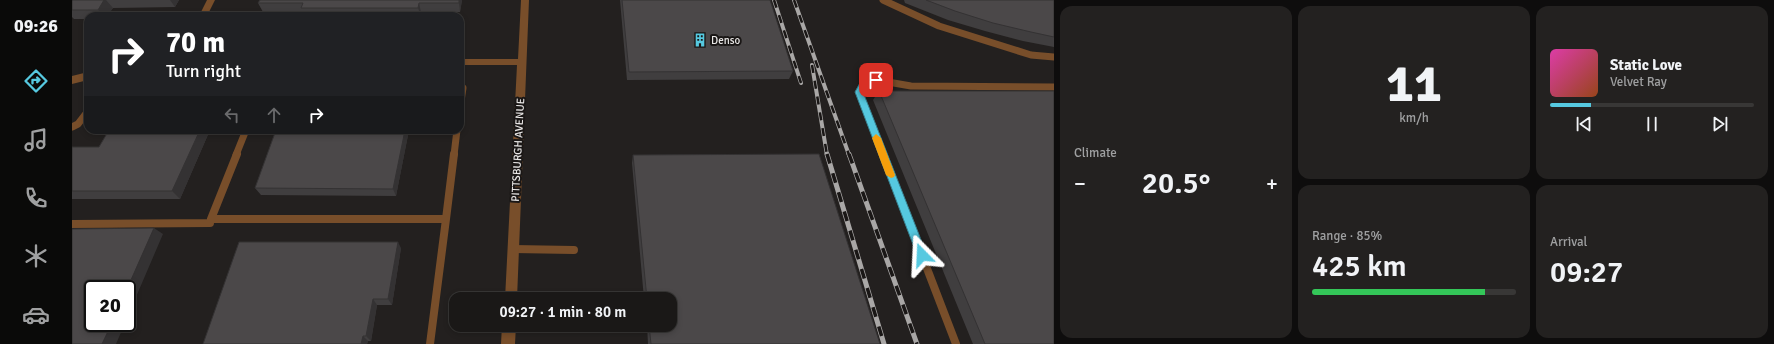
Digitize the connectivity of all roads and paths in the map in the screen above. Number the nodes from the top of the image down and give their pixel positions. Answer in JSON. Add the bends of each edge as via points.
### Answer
{"nodes":[{"id":1,"x":211,"y":0,"type":"edge"},
{"id":2,"x":525,"y":0,"type":"edge"},
{"id":3,"x":883,"y":0,"type":"edge"},
{"id":4,"x":205,"y":12,"type":"edge"},
{"id":5,"x":1054,"y":57,"type":"edge"},
{"id":6,"x":464,"y":62,"type":"edge"},
{"id":7,"x":522,"y":62,"type":"junction"},
{"id":8,"x":84,"y":77,"type":"edge"},
{"id":9,"x":72,"y":80,"type":"edge"},
{"id":10,"x":1054,"y":87,"type":"edge"},
{"id":11,"x":84,"y":116,"type":"edge"},
{"id":12,"x":72,"y":127,"type":"edge"},
{"id":13,"x":244,"y":134,"type":"edge"},
{"id":14,"x":456,"y":134,"type":"edge"},
{"id":15,"x":446,"y":218,"type":"junction"},
{"id":16,"x":72,"y":224,"type":"edge"},
{"id":17,"x":210,"y":224,"type":"dead end"},
{"id":18,"x":513,"y":249,"type":"junction"},
{"id":19,"x":574,"y":250,"type":"dead end"},
{"id":20,"x":510,"y":292,"type":"edge"},
{"id":21,"x":509,"y":332,"type":"edge"},
{"id":22,"x":430,"y":344,"type":"edge"},
{"id":23,"x":508,"y":344,"type":"edge"},
{"id":24,"x":956,"y":344,"type":"edge"}],
"edges":[{"from":1,"to":4,"type":"street"},
{"from":2,"to":7,"type":"street","name":"PITTSBURGH AVENUE"},
{"from":3,"to":5,"type":"lane","via":[[939,26],[1030,55]]},
{"from":6,"to":7,"type":"street"},
{"from":7,"to":18,"type":"street","name":"PITTSBURGH AVENUE"},
{"from":8,"to":9,"type":"street"},
{"from":10,"to":24,"type":"lane","via":[[917,87],[876,80],[864,84],[859,92]]},
{"from":11,"to":12,"type":"lane"},
{"from":13,"to":15,"type":"lane","via":[[211,219]]},
{"from":14,"to":15,"type":"lane"},
{"from":15,"to":22,"type":"lane"},
{"from":16,"to":17,"type":"lane"},
{"from":18,"to":19,"type":"lane"},
{"from":18,"to":20,"type":"street","name":"PITTSBURGH AVENUE"},
{"from":21,"to":23,"type":"street"}]}
